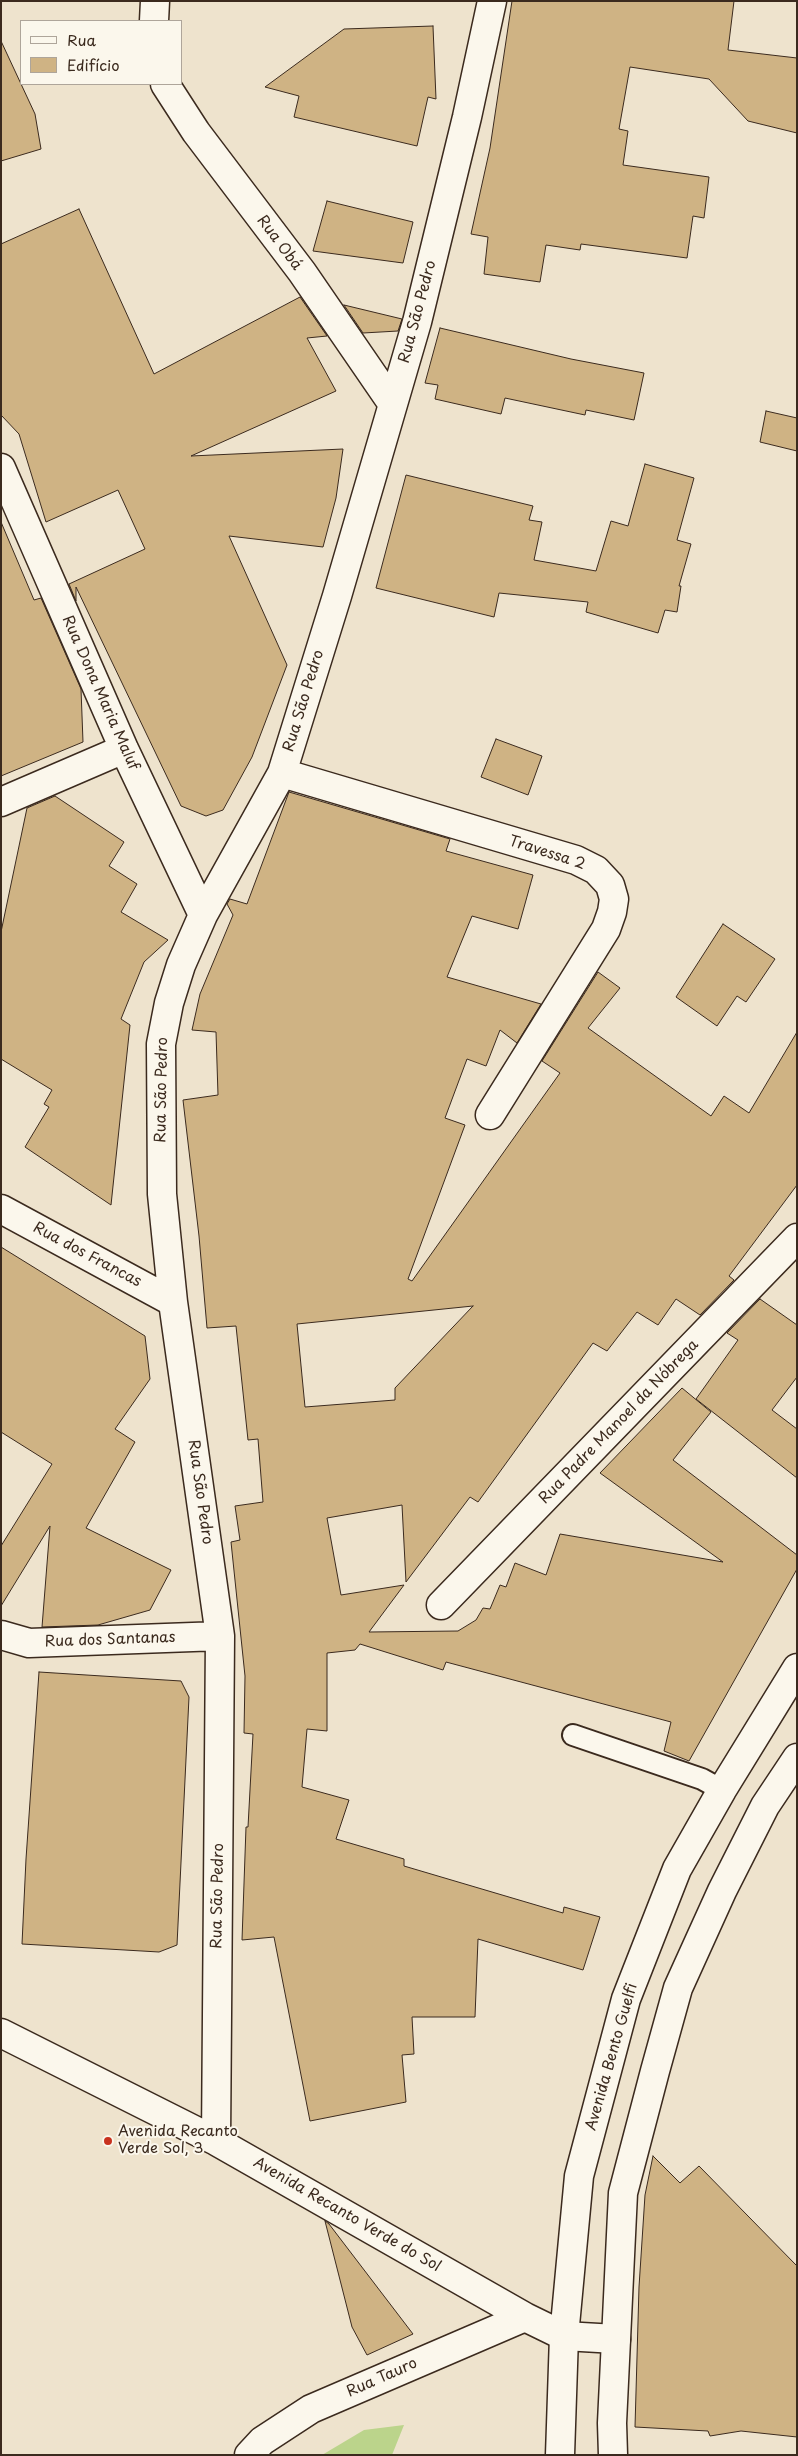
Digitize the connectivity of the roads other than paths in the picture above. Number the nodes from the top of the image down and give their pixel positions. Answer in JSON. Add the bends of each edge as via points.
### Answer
{"nodes":[{"id":1,"x":155,"y":1,"type":"edge"},
{"id":2,"x":492,"y":1,"type":"edge"},
{"id":3,"x":154,"y":20,"type":"edge"},
{"id":4,"x":166,"y":85,"type":"edge"},
{"id":5,"x":392,"y":403,"type":"junction"},
{"id":6,"x":1,"y":468,"type":"edge"},
{"id":7,"x":124,"y":749,"type":"junction"},
{"id":8,"x":282,"y":773,"type":"junction"},
{"id":9,"x":1,"y":802,"type":"edge"},
{"id":10,"x":203,"y":915,"type":"junction"},
{"id":11,"x":490,"y":1116,"type":"dead end"},
{"id":12,"x":1,"y":1209,"type":"edge"},
{"id":13,"x":797,"y":1238,"type":"edge"},
{"id":14,"x":173,"y":1302,"type":"junction"},
{"id":15,"x":441,"y":1605,"type":"dead end"},
{"id":16,"x":1,"y":1635,"type":"edge"},
{"id":17,"x":220,"y":1636,"type":"junction"},
{"id":18,"x":797,"y":1668,"type":"edge"},
{"id":19,"x":573,"y":1735,"type":"dead end"},
{"id":20,"x":797,"y":1758,"type":"edge"},
{"id":21,"x":722,"y":1790,"type":"junction"},
{"id":22,"x":1,"y":2033,"type":"edge"},
{"id":23,"x":216,"y":2140,"type":"junction"},
{"id":24,"x":526,"y":2317,"type":"junction"},
{"id":25,"x":564,"y":2336,"type":"junction"},
{"id":26,"x":616,"y":2339,"type":"junction"},
{"id":27,"x":560,"y":2444,"type":"edge"},
{"id":28,"x":249,"y":2455,"type":"edge"},
{"id":29,"x":613,"y":2455,"type":"edge"}],
"edges":[{"from":1,"to":3,"type":"street"},
{"from":2,"to":5,"type":"street","name":"Rua São Pedro","via":[[420,313]]},
{"from":4,"to":5,"type":"street","name":"Rua Obá","via":[[196,132],[302,272]]},
{"from":5,"to":8,"type":"street","name":"Rua São Pedro"},
{"from":6,"to":7,"type":"street","name":"Rua Dona Maria Maluf"},
{"from":7,"to":9,"type":"street"},
{"from":7,"to":10,"type":"street","name":"Rua Dona Maria Maluf"},
{"from":8,"to":10,"type":"street","name":"Rua São Pedro"},
{"from":8,"to":11,"type":"street","name":"Travessa 2","via":[[576,860],[596,870],[610,885],[614,899],[606,929]]},
{"from":10,"to":14,"type":"street","name":"Rua São Pedro","via":[[169,1003],[161,1044],[162,1194]]},
{"from":12,"to":14,"type":"street","name":"Rua dos Francas"},
{"from":13,"to":15,"type":"street","name":"Rua Padre Manoel da Nóbrega"},
{"from":14,"to":17,"type":"street","name":"Rua São Pedro"},
{"from":16,"to":17,"type":"street","name":"Rua dos Santanas","via":[[29,1643]]},
{"from":17,"to":23,"type":"street","name":"Rua São Pedro"},
{"from":18,"to":21,"type":"street","name":"Avenida Bento Guelfi"},
{"from":19,"to":21,"type":"lane","via":[[702,1778]]},
{"from":20,"to":26,"type":"street","via":[[765,1806],[678,1988],[623,2193]]},
{"from":21,"to":25,"type":"street","name":"Avenida Bento Guelfi","via":[[677,1869],[626,1999],[579,2176]]},
{"from":22,"to":23,"type":"street","name":"Avenida Recanto Verde do Sol"},
{"from":23,"to":24,"type":"street","name":"Avenida Recanto Verde do Sol"},
{"from":24,"to":25,"type":"street","name":"Avenida Recanto Verde do Sol"},
{"from":24,"to":28,"type":"street","name":"Rua Tauro","via":[[310,2409],[262,2441]]},
{"from":25,"to":26,"type":"street","name":"Avenida Recanto Verde do Sol"},
{"from":25,"to":27,"type":"street","name":"Avenida Bento Guelfi"},
{"from":26,"to":29,"type":"street"}]}
